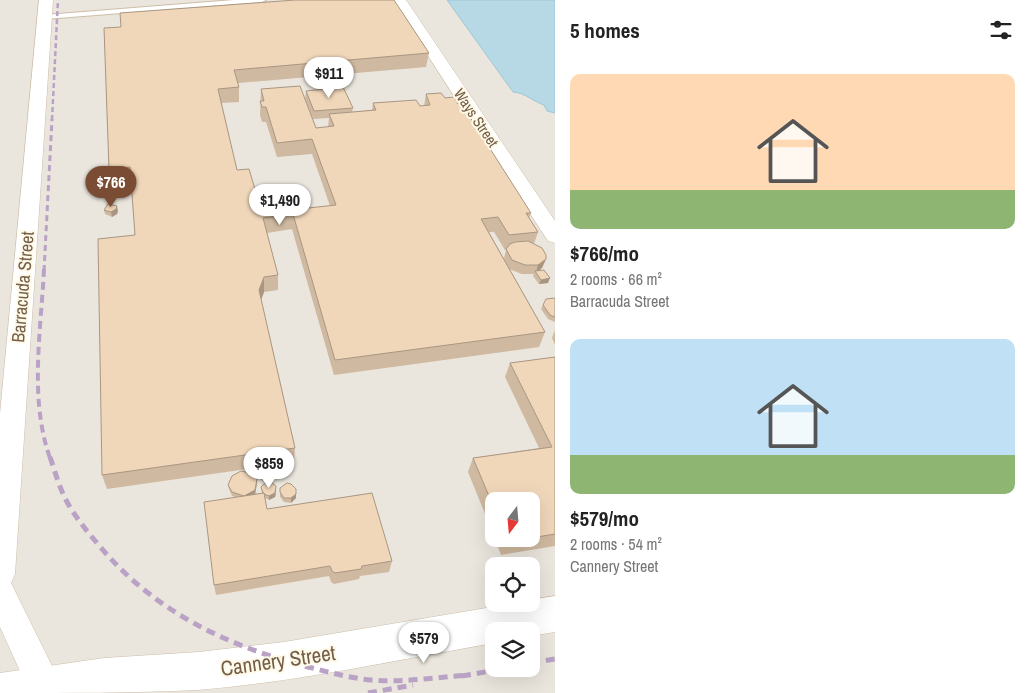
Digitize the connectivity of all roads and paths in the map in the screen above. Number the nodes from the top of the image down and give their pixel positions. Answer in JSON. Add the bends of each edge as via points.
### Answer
{"nodes":[{"id":1,"x":262,"y":0,"type":"edge"},
{"id":2,"x":399,"y":0,"type":"edge"},
{"id":3,"x":45,"y":9,"type":"edge"},
{"id":4,"x":555,"y":236,"type":"edge"},
{"id":5,"x":5,"y":448,"type":"edge"},
{"id":6,"x":0,"y":574,"type":"edge"},
{"id":7,"x":0,"y":593,"type":"edge"},
{"id":8,"x":555,"y":614,"type":"edge"},
{"id":9,"x":43,"y":689,"type":"edge"},
{"id":10,"x":0,"y":693,"type":"edge"}],
"edges":[{"from":1,"to":3,"type":"lane"},
{"from":2,"to":4,"type":"street","name":"Ways Street"},
{"from":3,"to":5,"type":"street","name":"Barracuda Street"},
{"from":5,"to":6,"type":"street","name":"Barracuda Street"},
{"from":7,"to":9,"type":"street"},
{"from":8,"to":9,"type":"street","name":"Cannery Street","via":[[284,661],[104,677]]},
{"from":9,"to":10,"type":"street","name":"Cannery Street"}]}
